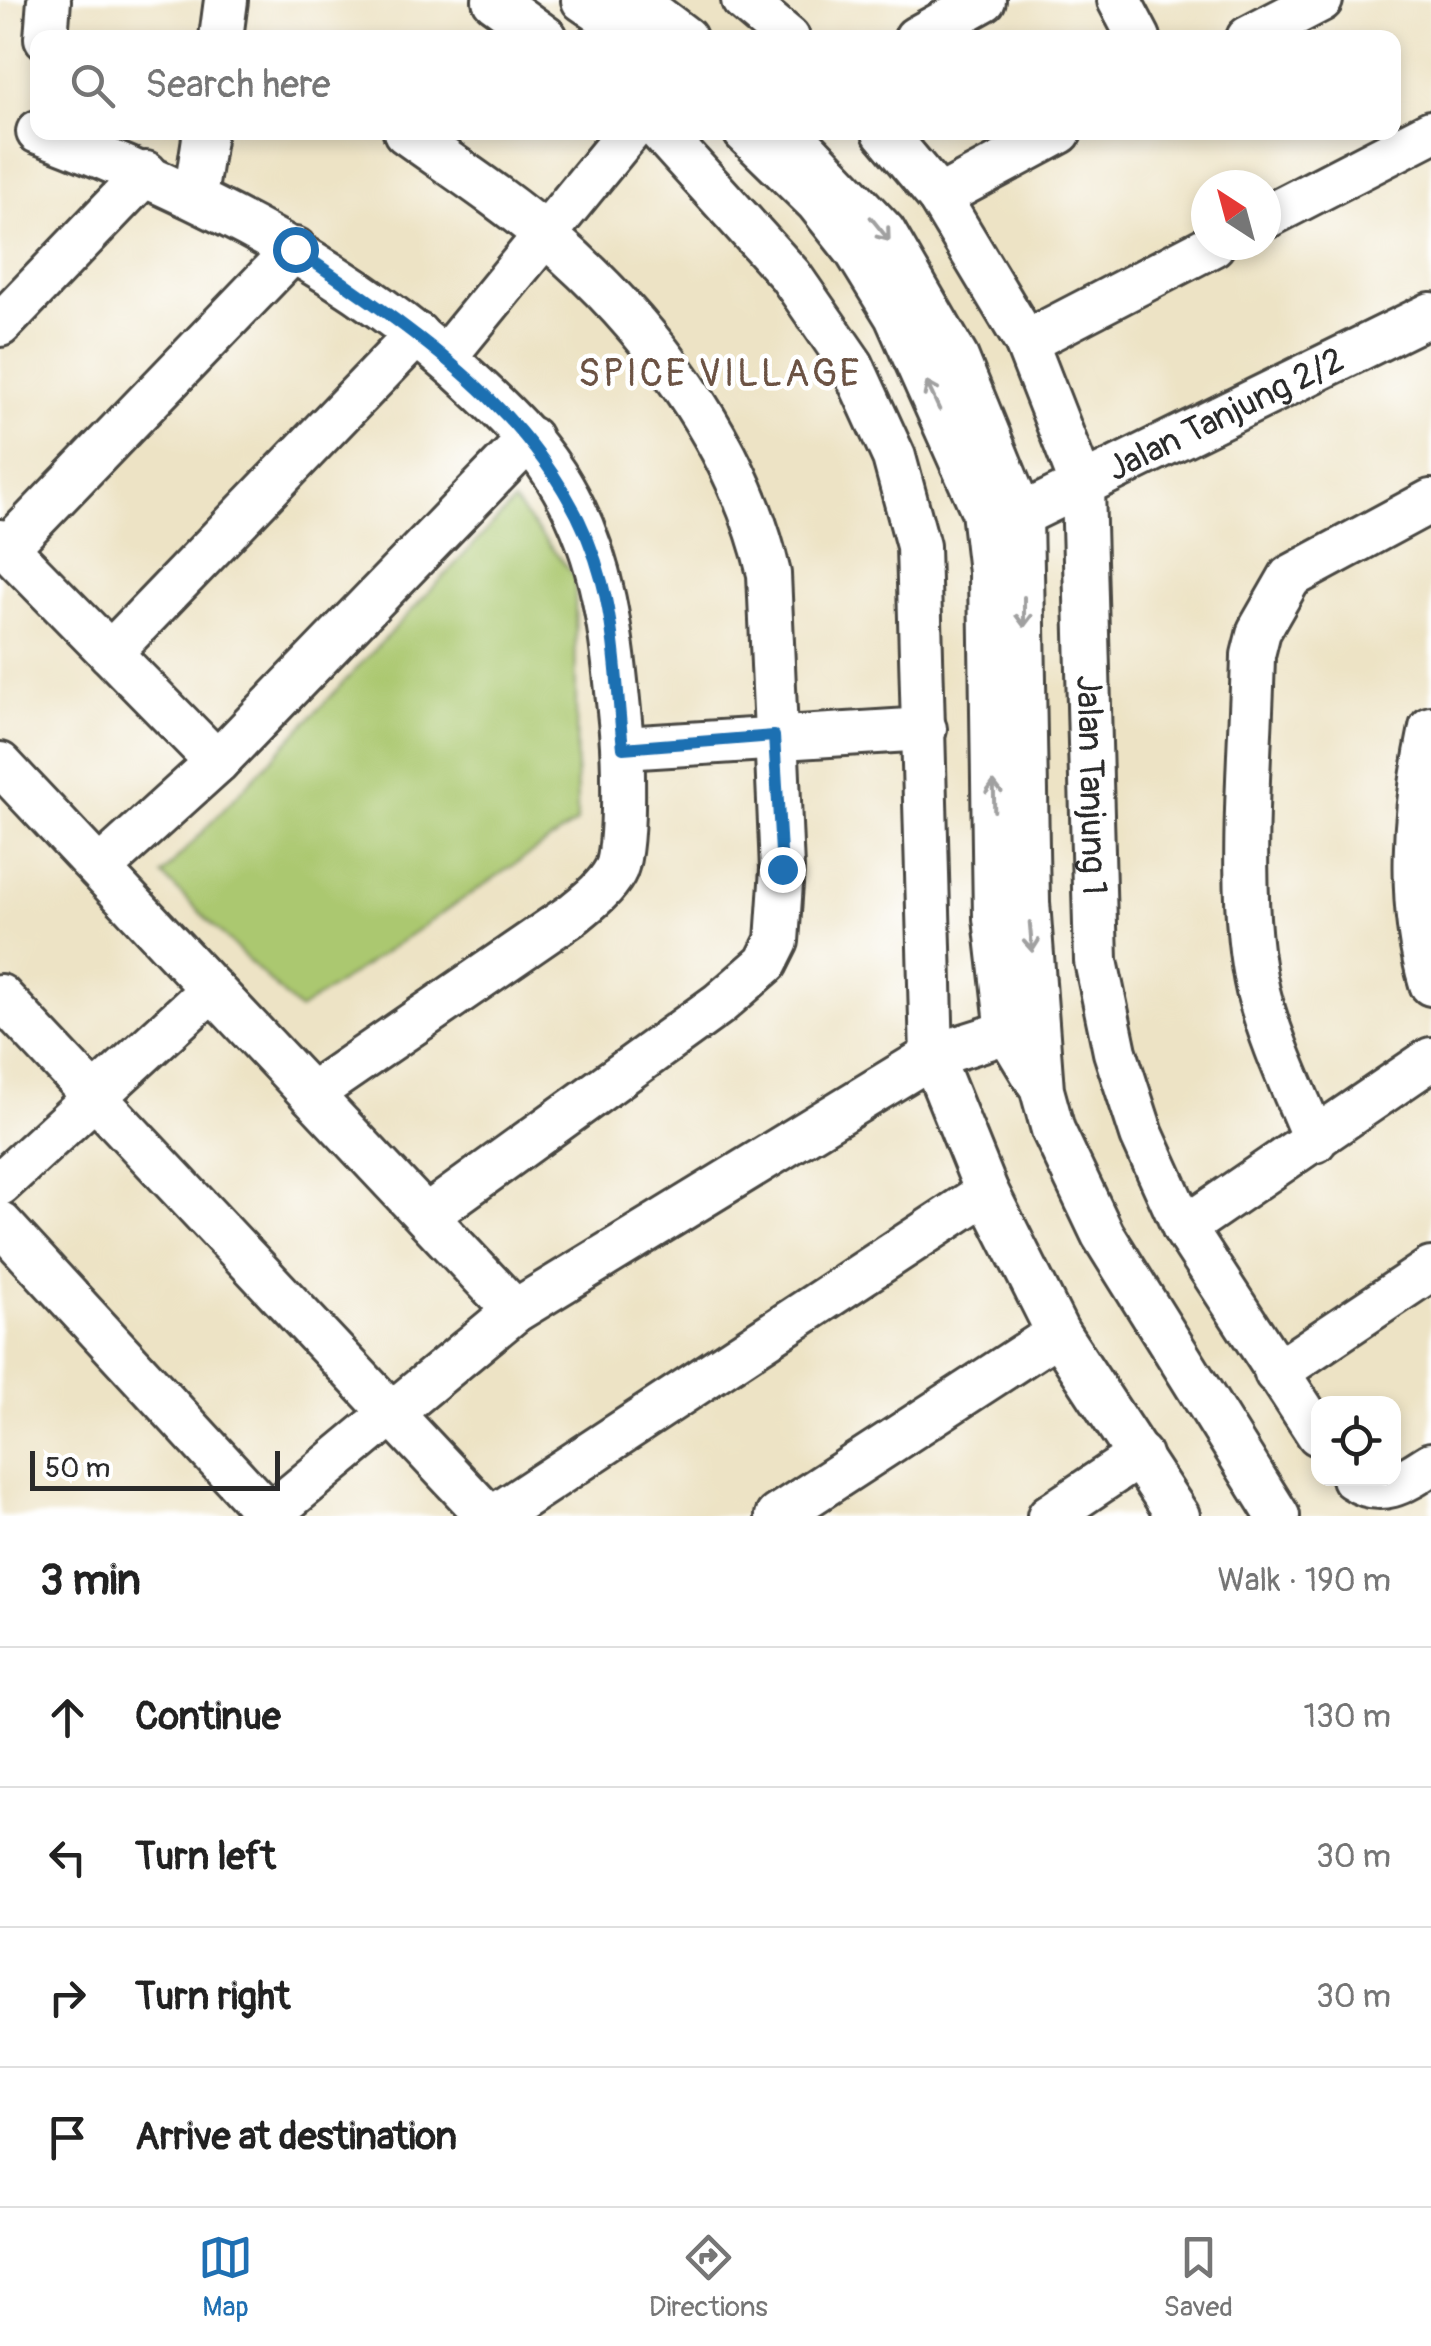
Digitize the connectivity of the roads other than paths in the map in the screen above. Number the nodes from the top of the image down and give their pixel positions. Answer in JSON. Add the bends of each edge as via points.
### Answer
{"nodes":[{"id":1,"x":49,"y":0,"type":"edge"},
{"id":2,"x":226,"y":0,"type":"edge"},
{"id":3,"x":494,"y":0,"type":"edge"},
{"id":4,"x":583,"y":0,"type":"edge"},
{"id":5,"x":636,"y":0,"type":"edge"},
{"id":6,"x":743,"y":0,"type":"edge"},
{"id":7,"x":1119,"y":0,"type":"edge"},
{"id":8,"x":967,"y":4,"type":"edge"},
{"id":9,"x":1303,"y":4,"type":"edge"},
{"id":10,"x":47,"y":30,"type":"edge"},
{"id":11,"x":221,"y":30,"type":"edge"},
{"id":12,"x":535,"y":30,"type":"edge"},
{"id":13,"x":626,"y":30,"type":"edge"},
{"id":14,"x":675,"y":30,"type":"edge"},
{"id":15,"x":779,"y":30,"type":"edge"},
{"id":16,"x":928,"y":30,"type":"edge"},
{"id":17,"x":1135,"y":30,"type":"edge"},
{"id":18,"x":1261,"y":30,"type":"edge"},
{"id":19,"x":0,"y":127,"type":"edge"},
{"id":20,"x":30,"y":131,"type":"edge"},
{"id":21,"x":1431,"y":132,"type":"edge"},
{"id":22,"x":59,"y":140,"type":"edge"},
{"id":23,"x":204,"y":140,"type":"edge"},
{"id":24,"x":416,"y":140,"type":"edge"},
{"id":25,"x":622,"y":140,"type":"edge"},
{"id":26,"x":667,"y":140,"type":"edge"},
{"id":27,"x":753,"y":140,"type":"edge"},
{"id":28,"x":797,"y":140,"type":"edge"},
{"id":29,"x":891,"y":140,"type":"edge"},
{"id":30,"x":1045,"y":140,"type":"edge"},
{"id":31,"x":146,"y":173,"type":"junction"},
{"id":32,"x":939,"y":197,"type":"junction"},
{"id":33,"x":195,"y":198,"type":"junction"},
{"id":34,"x":1281,"y":210,"type":"edge"},
{"id":35,"x":545,"y":235,"type":"junction"},
{"id":36,"x":295,"y":249,"type":"junction"},
{"id":37,"x":1191,"y":256,"type":"edge"},
{"id":38,"x":1431,"y":314,"type":"edge"},
{"id":39,"x":0,"y":325,"type":"edge"},
{"id":40,"x":1026,"y":342,"type":"junction"},
{"id":41,"x":431,"y":345,"type":"junction"},
{"id":42,"x":530,"y":438,"type":"junction"},
{"id":43,"x":974,"y":484,"type":"junction"},
{"id":44,"x":1083,"y":488,"type":"junction"},
{"id":45,"x":1431,"y":501,"type":"edge"},
{"id":46,"x":1021,"y":515,"type":"junction"},
{"id":47,"x":4,"y":545,"type":"edge"},
{"id":48,"x":990,"y":572,"type":"junction"},
{"id":49,"x":110,"y":653,"type":"junction"},
{"id":50,"x":1431,"y":728,"type":"edge"},
{"id":51,"x":924,"y":729,"type":"junction"},
{"id":52,"x":774,"y":736,"type":"junction"},
{"id":53,"x":623,"y":748,"type":"junction"},
{"id":54,"x":217,"y":762,"type":"junction"},
{"id":55,"x":0,"y":764,"type":"edge"},
{"id":56,"x":99,"y":870,"type":"junction"},
{"id":57,"x":1431,"y":984,"type":"edge"},
{"id":58,"x":212,"y":989,"type":"junction"},
{"id":59,"x":0,"y":996,"type":"edge"},
{"id":60,"x":1023,"y":1027,"type":"junction"},
{"id":61,"x":932,"y":1056,"type":"junction"},
{"id":62,"x":1431,"y":1059,"type":"edge"},
{"id":63,"x":311,"y":1094,"type":"junction"},
{"id":64,"x":94,"y":1096,"type":"junction"},
{"id":65,"x":1315,"y":1141,"type":"junction"},
{"id":66,"x":0,"y":1184,"type":"edge"},
{"id":67,"x":987,"y":1192,"type":"junction"},
{"id":68,"x":426,"y":1216,"type":"junction"},
{"id":69,"x":0,"y":1223,"type":"edge"},
{"id":70,"x":1184,"y":1228,"type":"junction"},
{"id":71,"x":1431,"y":1269,"type":"edge"},
{"id":72,"x":515,"y":1312,"type":"junction"},
{"id":73,"x":1058,"y":1334,"type":"junction"},
{"id":74,"x":1276,"y":1373,"type":"junction"},
{"id":75,"x":390,"y":1411,"type":"junction"},
{"id":76,"x":1311,"y":1424,"type":"edge"},
{"id":77,"x":1140,"y":1455,"type":"junction"},
{"id":78,"x":1431,"y":1464,"type":"edge"},
{"id":79,"x":1401,"y":1483,"type":"edge"},
{"id":80,"x":270,"y":1516,"type":"edge"},
{"id":81,"x":491,"y":1516,"type":"edge"},
{"id":82,"x":777,"y":1516,"type":"edge"},
{"id":83,"x":1049,"y":1516,"type":"edge"},
{"id":84,"x":1178,"y":1516,"type":"edge"},
{"id":85,"x":1278,"y":1516,"type":"edge"}],
"edges":[{"from":1,"to":10,"type":"street"},
{"from":2,"to":11,"type":"street"},
{"from":3,"to":12,"type":"street"},
{"from":4,"to":13,"type":"street"},
{"from":5,"to":14,"type":"street"},
{"from":6,"to":15,"type":"street"},
{"from":7,"to":17,"type":"street"},
{"from":8,"to":16,"type":"street"},
{"from":9,"to":18,"type":"street"},
{"from":19,"to":20,"type":"street"},
{"from":21,"to":34,"type":"street"},
{"from":22,"to":31,"type":"street"},
{"from":23,"to":33,"type":"street"},
{"from":24,"to":35,"type":"street"},
{"from":25,"to":35,"type":"street"},
{"from":26,"to":51,"type":"street","via":[[790,275],[852,365],[894,458],[918,546]]},
{"from":43,"to":27,"type":"street","one_way":true,"via":[[896,316],[856,251],[818,202]]},
{"from":28,"to":46,"type":"street","one_way":true,"via":[[884,232],[957,358]]},
{"from":29,"to":32,"type":"street","name":"Jalan Tanjung 1"},
{"from":30,"to":32,"type":"street"},
{"from":31,"to":33,"type":"street"},
{"from":31,"to":39,"type":"street"},
{"from":32,"to":40,"type":"street","name":"Jalan Tanjung 1"},
{"from":33,"to":36,"type":"street"},
{"from":35,"to":41,"type":"street"},
{"from":35,"to":52,"type":"street","via":[[608,294],[667,364],[732,475],[769,574]]},
{"from":36,"to":41,"type":"street"},
{"from":36,"to":47,"type":"street"},
{"from":37,"to":40,"type":"street"},
{"from":38,"to":44,"type":"street","name":"Jalan Tanjung 2/2"},
{"from":40,"to":44,"type":"street","name":"Jalan Tanjung 1"},
{"from":41,"to":42,"type":"street"},
{"from":41,"to":49,"type":"street"},
{"from":42,"to":53,"type":"street","via":[[563,488],[602,581]]},
{"from":42,"to":54,"type":"street"},
{"from":43,"to":46,"type":"street"},
{"from":43,"to":48,"type":"street"},
{"from":44,"to":46,"type":"street","name":"Jalan Tanjung 2/2"},
{"from":44,"to":70,"type":"street","name":"Jalan Tanjung 1","via":[[1096,960],[1114,1052]]},
{"from":45,"to":65,"type":"street","via":[[1290,578],[1253,655],[1251,941],[1258,990]]},
{"from":46,"to":48,"type":"street"},
{"from":46,"to":60,"type":"street","one_way":true,"via":[[1028,902]]},
{"from":47,"to":49,"type":"street"},
{"from":60,"to":48,"type":"street","one_way":true,"via":[[995,918]]},
{"from":49,"to":54,"type":"street"},
{"from":50,"to":57,"type":"street","via":[[1418,928]]},
{"from":51,"to":52,"type":"street"},
{"from":51,"to":61,"type":"street"},
{"from":52,"to":53,"type":"street"},
{"from":52,"to":68,"type":"street","via":[[781,888],[777,941],[766,963]]},
{"from":53,"to":63,"type":"street","via":[[618,868],[600,891]]},
{"from":54,"to":56,"type":"street"},
{"from":55,"to":56,"type":"street"},
{"from":56,"to":58,"type":"street"},
{"from":58,"to":63,"type":"street"},
{"from":58,"to":64,"type":"street"},
{"from":59,"to":64,"type":"street"},
{"from":60,"to":61,"type":"street"},
{"from":60,"to":85,"type":"street","via":[[1053,1130],[1103,1235]]},
{"from":61,"to":67,"type":"street"},
{"from":61,"to":72,"type":"street"},
{"from":62,"to":65,"type":"street"},
{"from":63,"to":68,"type":"street"},
{"from":64,"to":66,"type":"street"},
{"from":64,"to":75,"type":"street"},
{"from":65,"to":70,"type":"street"},
{"from":67,"to":73,"type":"street"},
{"from":67,"to":81,"type":"street"},
{"from":68,"to":72,"type":"street"},
{"from":69,"to":80,"type":"street"},
{"from":70,"to":74,"type":"street","name":"Jalan Tanjung 1"},
{"from":71,"to":74,"type":"street"},
{"from":72,"to":75,"type":"street"},
{"from":73,"to":77,"type":"street"},
{"from":73,"to":82,"type":"street"},
{"from":74,"to":76,"type":"street","name":"Jalan Tanjung 1"},
{"from":75,"to":80,"type":"street"},
{"from":75,"to":81,"type":"street"},
{"from":77,"to":83,"type":"street"},
{"from":77,"to":84,"type":"street"},
{"from":78,"to":79,"type":"street"}]}
